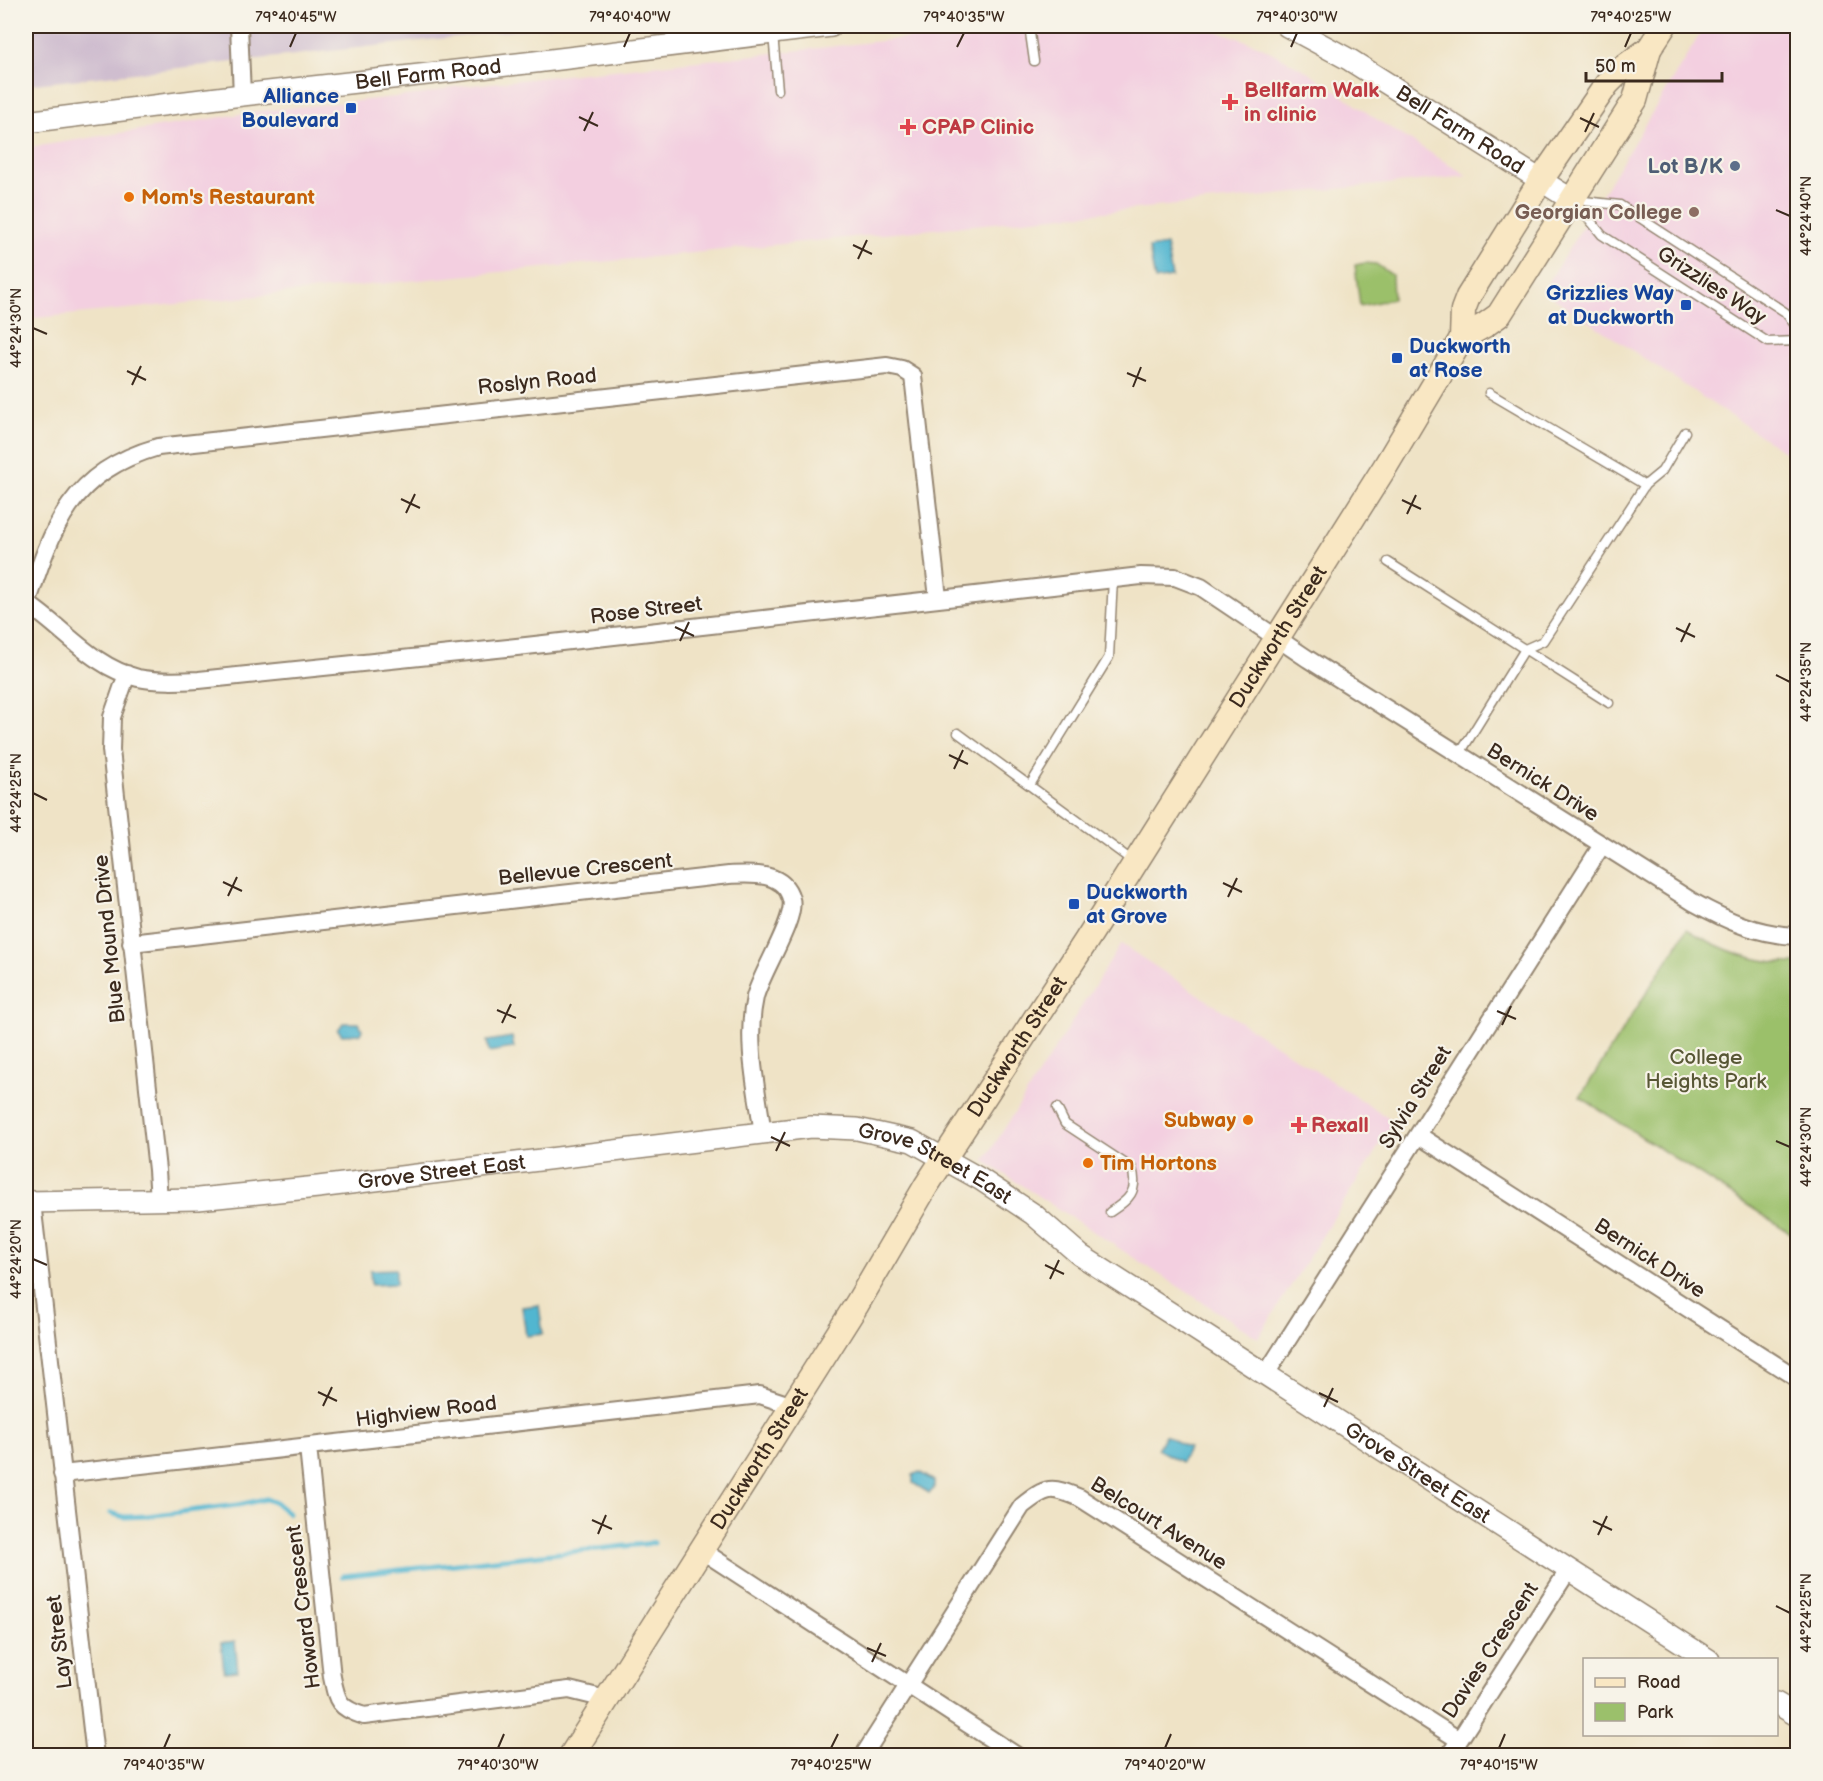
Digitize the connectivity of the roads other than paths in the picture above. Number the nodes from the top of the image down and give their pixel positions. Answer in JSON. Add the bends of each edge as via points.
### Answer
{"nodes":[{"id":1,"x":239,"y":26,"type":"edge"},
{"id":2,"x":831,"y":26,"type":"edge"},
{"id":3,"x":1029,"y":26,"type":"edge"},
{"id":4,"x":1287,"y":26,"type":"edge"},
{"id":5,"x":1664,"y":26,"type":"edge"},
{"id":6,"x":773,"y":32,"type":"junction"},
{"id":7,"x":1649,"y":49,"type":"junction"},
{"id":8,"x":1034,"y":61,"type":"dead end"},
{"id":9,"x":778,"y":90,"type":"dead end"},
{"id":10,"x":242,"y":95,"type":"junction"},
{"id":11,"x":26,"y":122,"type":"edge"},
{"id":12,"x":1541,"y":180,"type":"junction"},
{"id":13,"x":1572,"y":200,"type":"junction"},
{"id":14,"x":1797,"y":329,"type":"edge"},
{"id":15,"x":1462,"y":338,"type":"junction"},
{"id":16,"x":1797,"y":341,"type":"edge"},
{"id":17,"x":1489,"y":393,"type":"dead end"},
{"id":18,"x":1685,"y":432,"type":"dead end"},
{"id":19,"x":1645,"y":485,"type":"junction"},
{"id":20,"x":1388,"y":562,"type":"dead end"},
{"id":21,"x":1113,"y":579,"type":"junction"},
{"id":22,"x":938,"y":598,"type":"junction"},
{"id":23,"x":26,"y":603,"type":"edge"},
{"id":24,"x":1277,"y":638,"type":"junction"},
{"id":25,"x":1525,"y":649,"type":"junction"},
{"id":26,"x":127,"y":674,"type":"junction"},
{"id":27,"x":1609,"y":703,"type":"dead end"},
{"id":28,"x":958,"y":732,"type":"dead end"},
{"id":29,"x":1458,"y":755,"type":"junction"},
{"id":30,"x":1030,"y":785,"type":"junction"},
{"id":31,"x":1602,"y":845,"type":"junction"},
{"id":32,"x":1136,"y":862,"type":"junction"},
{"id":33,"x":1797,"y":936,"type":"edge"},
{"id":34,"x":131,"y":943,"type":"junction"},
{"id":35,"x":1057,"y":1108,"type":"dead end"},
{"id":36,"x":763,"y":1134,"type":"junction"},
{"id":37,"x":1418,"y":1135,"type":"junction"},
{"id":38,"x":944,"y":1159,"type":"junction"},
{"id":39,"x":159,"y":1200,"type":"junction"},
{"id":40,"x":29,"y":1202,"type":"edge"},
{"id":41,"x":1110,"y":1212,"type":"dead end"},
{"id":42,"x":1266,"y":1374,"type":"junction"},
{"id":43,"x":1797,"y":1380,"type":"edge"},
{"id":44,"x":793,"y":1406,"type":"junction"},
{"id":45,"x":308,"y":1447,"type":"junction"},
{"id":46,"x":62,"y":1474,"type":"junction"},
{"id":47,"x":701,"y":1550,"type":"junction"},
{"id":48,"x":1569,"y":1569,"type":"junction"},
{"id":49,"x":1707,"y":1658,"type":"edge"},
{"id":50,"x":908,"y":1684,"type":"junction"},
{"id":51,"x":606,"y":1699,"type":"junction"},
{"id":52,"x":1778,"y":1704,"type":"edge"},
{"id":53,"x":1797,"y":1716,"type":"edge"},
{"id":54,"x":1459,"y":1740,"type":"junction"},
{"id":55,"x":95,"y":1755,"type":"edge"},
{"id":56,"x":571,"y":1755,"type":"edge"},
{"id":57,"x":862,"y":1755,"type":"edge"},
{"id":58,"x":1017,"y":1755,"type":"edge"},
{"id":59,"x":1449,"y":1755,"type":"edge"}],
"edges":[{"from":1,"to":10,"type":"street"},
{"from":2,"to":6,"type":"street","name":"Bell Farm Road"},
{"from":3,"to":8,"type":"lane"},
{"from":4,"to":12,"type":"street","name":"Bell Farm Road","via":[[1350,60]]},
{"from":5,"to":7,"type":"main road","name":"Duckworth Street"},
{"from":6,"to":9,"type":"lane"},
{"from":6,"to":10,"type":"street","name":"Bell Farm Road"},
{"from":7,"to":12,"type":"main road","name":"Duckworth Street","via":[[1607,84]]},
{"from":7,"to":13,"type":"main road","name":"Duckworth Street","via":[[1635,100]]},
{"from":10,"to":11,"type":"street","name":"Bell Farm Road"},
{"from":12,"to":13,"type":"street","name":"Bell Farm Road"},
{"from":12,"to":15,"type":"main road","name":"Duckworth Street","via":[[1468,297],[1463,310]]},
{"from":13,"to":14,"type":"lane","name":"Grizzlies Way","via":[[1620,205],[1785,312]]},
{"from":13,"to":15,"type":"main road","name":"Duckworth Street","via":[[1498,315]]},
{"from":13,"to":16,"type":"lane","name":"Grizzlies Way","via":[[1602,235],[1768,342]]},
{"from":15,"to":24,"type":"main road","name":"Duckworth Street"},
{"from":17,"to":19,"type":"lane"},
{"from":18,"to":19,"type":"lane","via":[[1662,471]]},
{"from":19,"to":25,"type":"lane","via":[[1543,641]]},
{"from":20,"to":25,"type":"lane"},
{"from":21,"to":22,"type":"street","name":"Rose Street"},
{"from":21,"to":24,"type":"street","name":"Rose Street","via":[[1157,576],[1190,582]]},
{"from":21,"to":30,"type":"lane","via":[[1109,657]]},
{"from":22,"to":23,"type":"street","name":"Roslyn Road","via":[[913,376],[887,366],[158,447],[120,460],[71,502],[45,548]]},
{"from":22,"to":26,"type":"street","name":"Rose Street","via":[[199,680],[152,680]]},
{"from":23,"to":26,"type":"street","name":"Rose Street","via":[[94,657]]},
{"from":24,"to":29,"type":"street","name":"Bernick Drive"},
{"from":24,"to":32,"type":"main road","name":"Duckworth Street"},
{"from":25,"to":27,"type":"lane"},
{"from":25,"to":29,"type":"lane"},
{"from":26,"to":34,"type":"street","name":"Blue Mound Drive","via":[[111,732]]},
{"from":28,"to":30,"type":"lane"},
{"from":29,"to":31,"type":"street","name":"Bernick Drive"},
{"from":30,"to":32,"type":"lane"},
{"from":31,"to":33,"type":"street","name":"Bernick Drive","via":[[1721,918],[1765,933]]},
{"from":31,"to":37,"type":"street","name":"Sylvia Street"},
{"from":32,"to":38,"type":"main road","name":"Duckworth Street"},
{"from":34,"to":36,"type":"street","name":"Bellevue Crescent","via":[[729,875],[764,875],[778,880],[792,900],[785,929],[763,974],[752,1018],[751,1041]]},
{"from":34,"to":39,"type":"street","name":"Blue Mound Drive"},
{"from":35,"to":41,"type":"lane","via":[[1065,1124],[1132,1168],[1134,1190]]},
{"from":36,"to":38,"type":"street","name":"Grove Street East","via":[[811,1127],[857,1129],[912,1141]]},
{"from":36,"to":39,"type":"street","name":"Grove Street East","via":[[318,1187]]},
{"from":37,"to":42,"type":"street","name":"Sylvia Street"},
{"from":37,"to":43,"type":"street","name":"Bernick Drive"},
{"from":38,"to":42,"type":"street","name":"Grove Street East","via":[[1033,1214],[1080,1255]]},
{"from":38,"to":44,"type":"main road","name":"Duckworth Street"},
{"from":39,"to":40,"type":"street","name":"Grove Street East"},
{"from":40,"to":46,"type":"street","name":"Lay Street"},
{"from":42,"to":48,"type":"street","name":"Grove Street East"},
{"from":44,"to":45,"type":"street","name":"Highview Road","via":[[760,1395]]},
{"from":44,"to":47,"type":"main road","name":"Duckworth Street"},
{"from":45,"to":46,"type":"street","name":"Highview Road"},
{"from":45,"to":51,"type":"street","name":"Howard Crescent","via":[[332,1677],[336,1700],[348,1711],[364,1716],[569,1690]]},
{"from":46,"to":55,"type":"street","name":"Lay Street"},
{"from":47,"to":50,"type":"street"},
{"from":47,"to":51,"type":"main road","name":"Duckworth Street"},
{"from":48,"to":49,"type":"street","name":"Grove Street East"},
{"from":48,"to":54,"type":"street","name":"Davies Crescent"},
{"from":50,"to":54,"type":"street","name":"Belcourt Avenue","via":[[1022,1506],[1041,1491],[1052,1489],[1080,1498]]},
{"from":50,"to":57,"type":"street","name":"Belcourt Avenue"},
{"from":50,"to":58,"type":"street"},
{"from":51,"to":56,"type":"main road","name":"Duckworth Street"},
{"from":52,"to":53,"type":"street"},
{"from":54,"to":59,"type":"street","name":"Davies Crescent"}]}
